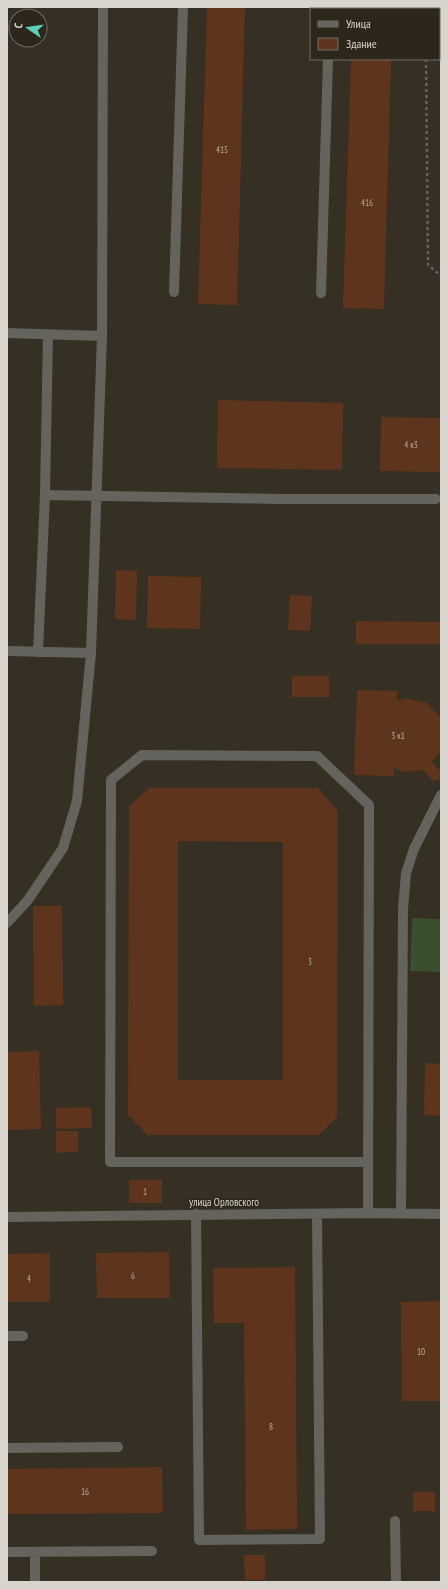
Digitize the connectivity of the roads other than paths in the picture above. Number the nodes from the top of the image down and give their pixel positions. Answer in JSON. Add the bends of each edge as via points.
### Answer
{"nodes":[{"id":1,"x":103,"y":7,"type":"edge"},
{"id":2,"x":183,"y":7,"type":"edge"},
{"id":3,"x":328,"y":60,"type":"edge"},
{"id":4,"x":174,"y":292,"type":"dead end"},
{"id":5,"x":321,"y":293,"type":"dead end"},
{"id":6,"x":7,"y":333,"type":"edge"},
{"id":7,"x":48,"y":334,"type":"junction"},
{"id":8,"x":102,"y":336,"type":"junction"},
{"id":9,"x":45,"y":495,"type":"junction"},
{"id":10,"x":96,"y":496,"type":"junction"},
{"id":11,"x":436,"y":499,"type":"dead end"},
{"id":12,"x":7,"y":651,"type":"edge"},
{"id":13,"x":38,"y":652,"type":"junction"},
{"id":14,"x":91,"y":654,"type":"junction"},
{"id":15,"x":441,"y":795,"type":"edge"},
{"id":16,"x":7,"y":923,"type":"edge"},
{"id":17,"x":368,"y":1162,"type":"junction"},
{"id":18,"x":368,"y":1213,"type":"junction"},
{"id":19,"x":401,"y":1213,"type":"junction"},
{"id":20,"x":196,"y":1214,"type":"junction"},
{"id":21,"x":317,"y":1214,"type":"junction"},
{"id":22,"x":441,"y":1214,"type":"edge"},
{"id":23,"x":7,"y":1217,"type":"edge"},
{"id":24,"x":7,"y":1336,"type":"edge"},
{"id":25,"x":23,"y":1336,"type":"dead end"},
{"id":26,"x":118,"y":1447,"type":"dead end"},
{"id":27,"x":7,"y":1448,"type":"edge"},
{"id":28,"x":395,"y":1521,"type":"dead end"},
{"id":29,"x":152,"y":1551,"type":"dead end"},
{"id":30,"x":7,"y":1552,"type":"edge"},
{"id":31,"x":35,"y":1552,"type":"junction"},
{"id":32,"x":35,"y":1582,"type":"edge"},
{"id":33,"x":396,"y":1582,"type":"edge"}],
"edges":[{"from":1,"to":8,"type":"street"},
{"from":2,"to":4,"type":"street"},
{"from":3,"to":5,"type":"street"},
{"from":6,"to":7,"type":"street"},
{"from":7,"to":8,"type":"street"},
{"from":7,"to":9,"type":"street"},
{"from":8,"to":10,"type":"street"},
{"from":9,"to":10,"type":"street"},
{"from":9,"to":13,"type":"street"},
{"from":10,"to":11,"type":"street"},
{"from":10,"to":14,"type":"street"},
{"from":12,"to":13,"type":"street"},
{"from":13,"to":14,"type":"street"},
{"from":14,"to":16,"type":"street","via":[[77,801],[63,848],[28,900]]},
{"from":15,"to":19,"type":"street","via":[[414,849],[406,873],[403,909]]},
{"from":17,"to":17,"type":"street","via":[[369,805],[317,756],[142,755],[111,780],[110,1162]]},
{"from":17,"to":18,"type":"street"},
{"from":18,"to":19,"type":"street","name":"улица Орловского"},
{"from":18,"to":21,"type":"street","name":"улица Орловского"},
{"from":19,"to":22,"type":"street","name":"улица Орловского"},
{"from":20,"to":21,"type":"street","name":"улица Орловского"},
{"from":20,"to":21,"type":"street","via":[[199,1540],[320,1539]]},
{"from":20,"to":23,"type":"street","name":"улица Орловского"},
{"from":24,"to":25,"type":"street"},
{"from":26,"to":27,"type":"street"},
{"from":28,"to":33,"type":"street"},
{"from":29,"to":31,"type":"street"},
{"from":30,"to":31,"type":"street"},
{"from":31,"to":32,"type":"street"}]}
